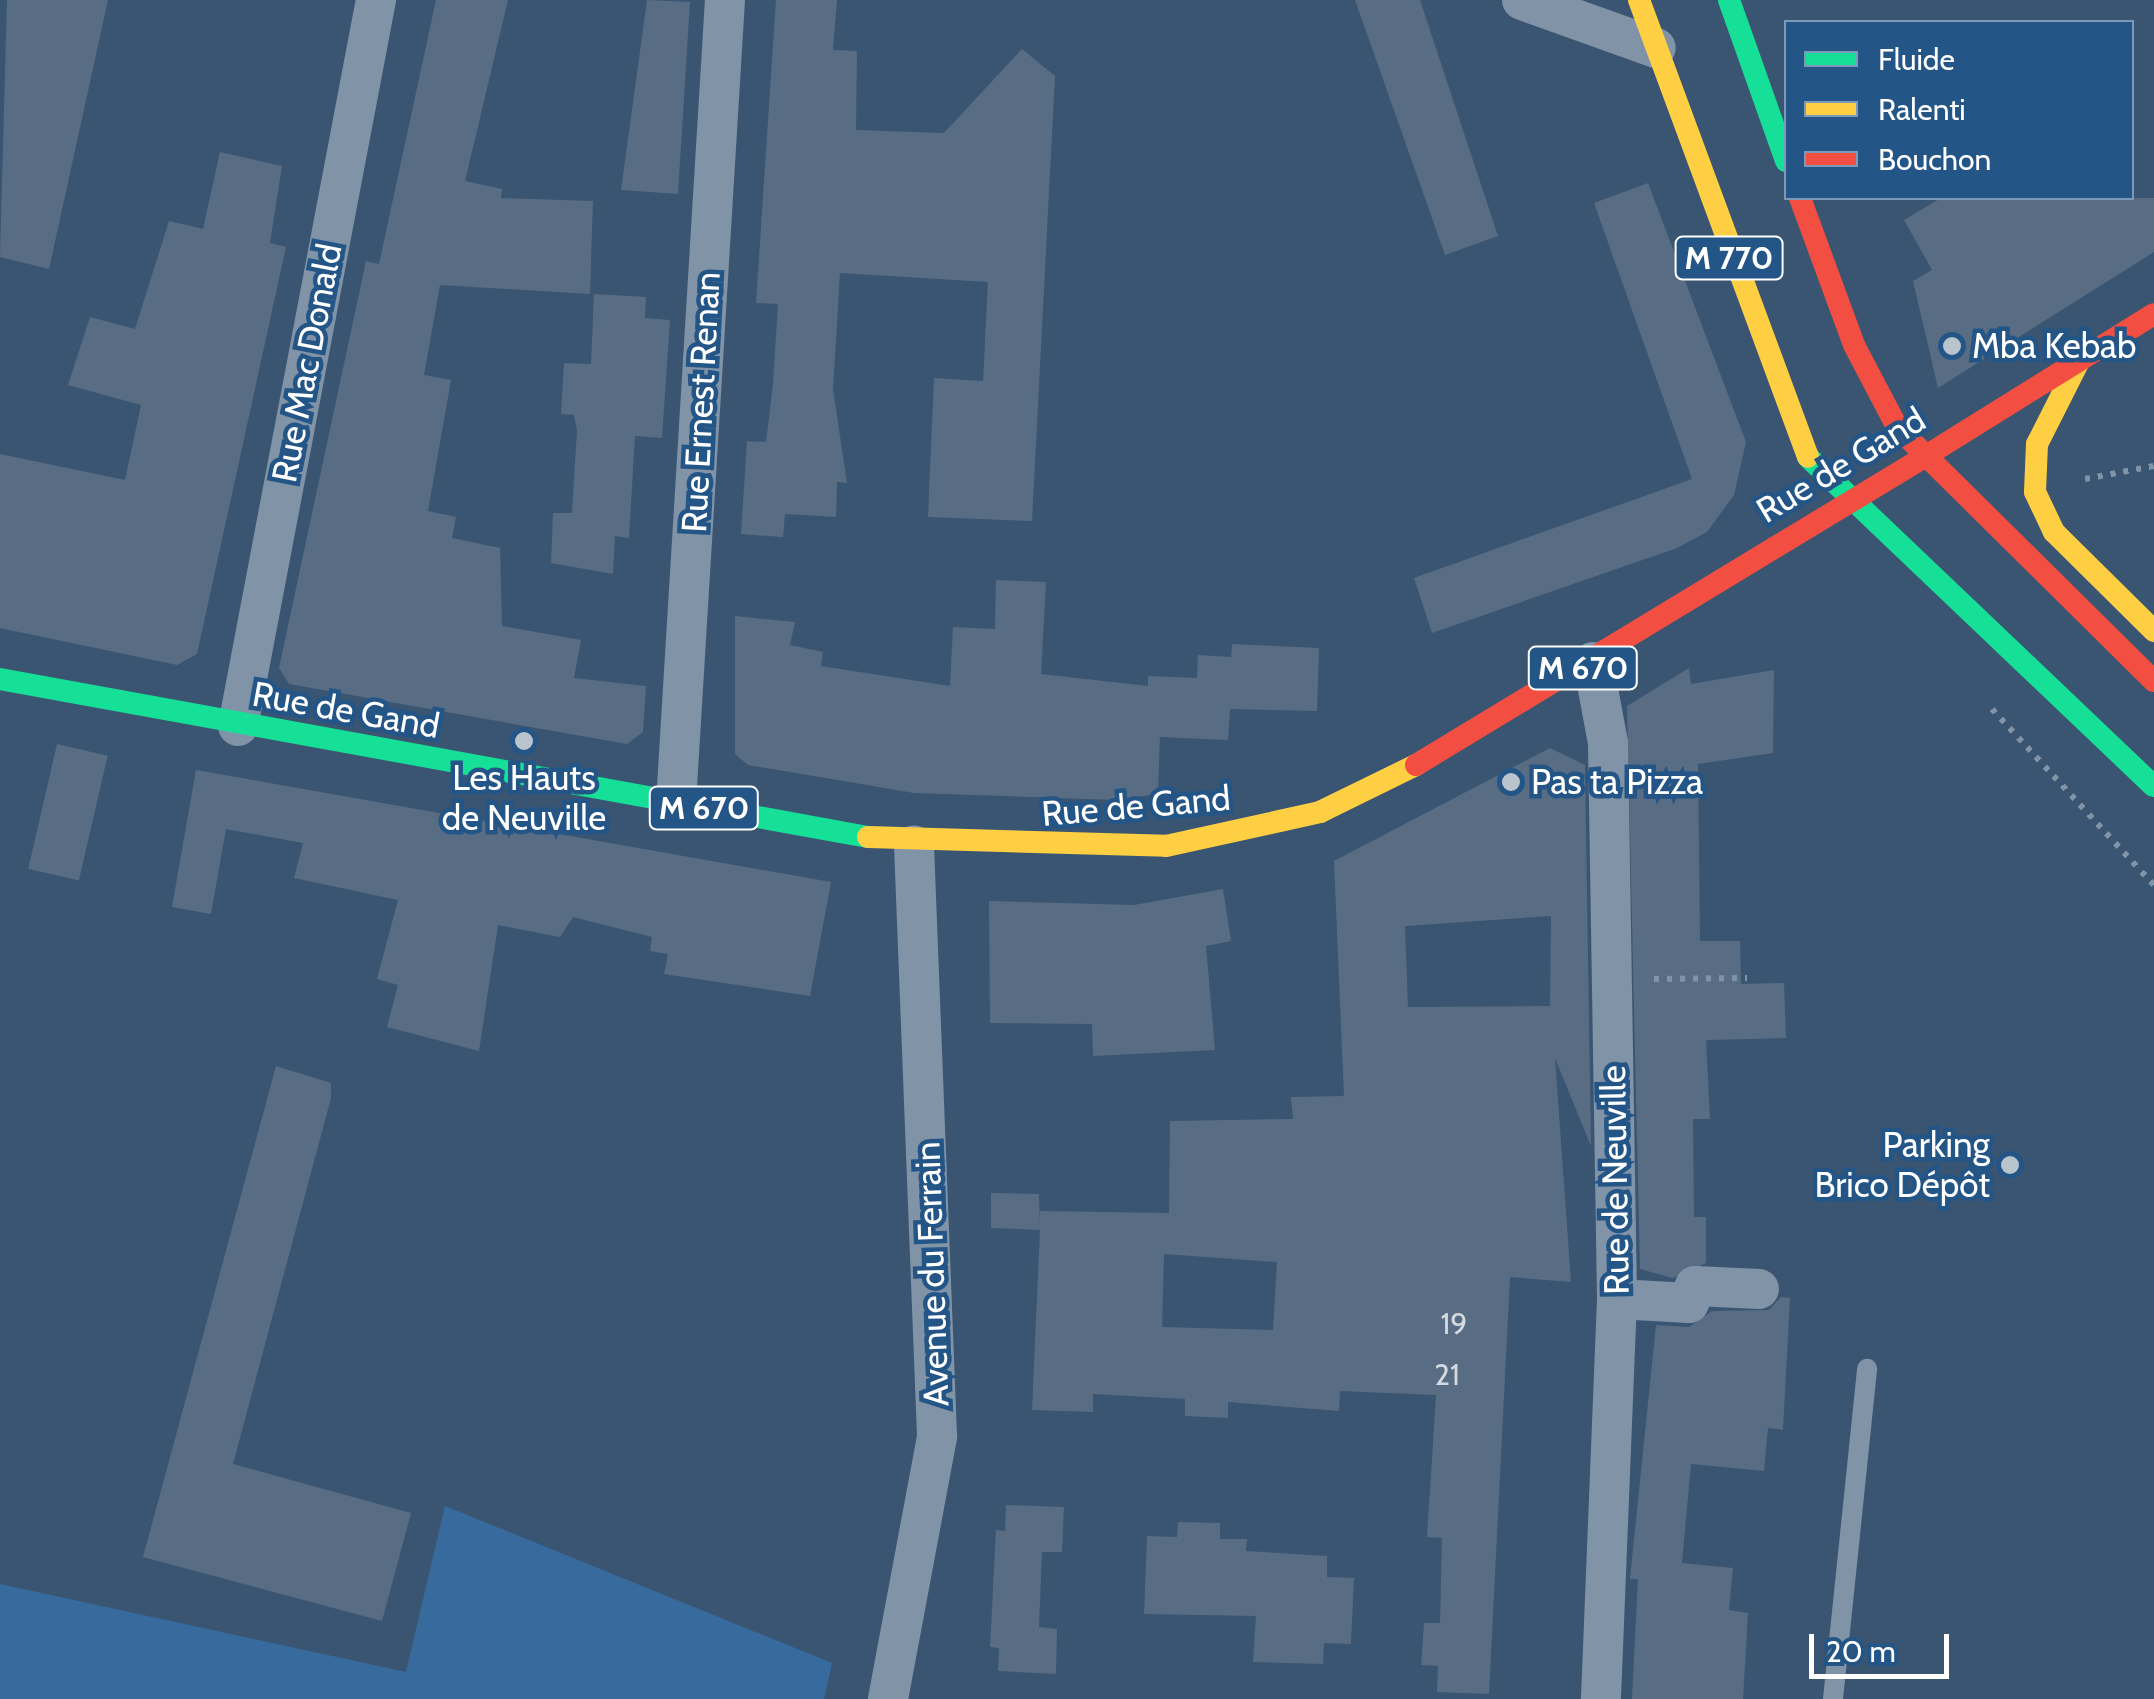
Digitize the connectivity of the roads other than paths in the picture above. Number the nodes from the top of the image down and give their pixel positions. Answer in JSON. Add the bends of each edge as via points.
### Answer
{"nodes":[{"id":1,"x":376,"y":0,"type":"edge"},
{"id":2,"x":725,"y":0,"type":"edge"},
{"id":3,"x":1522,"y":0,"type":"edge"},
{"id":4,"x":1639,"y":0,"type":"edge"},
{"id":5,"x":1729,"y":0,"type":"edge"},
{"id":6,"x":1656,"y":48,"type":"junction"},
{"id":7,"x":1784,"y":155,"type":"edge"},
{"id":8,"x":1801,"y":200,"type":"edge"},
{"id":9,"x":2154,"y":314,"type":"edge"},
{"id":10,"x":2079,"y":361,"type":"junction"},
{"id":11,"x":1920,"y":459,"type":"junction"},
{"id":12,"x":1844,"y":504,"type":"junction"},
{"id":13,"x":2154,"y":631,"type":"edge"},
{"id":14,"x":1593,"y":662,"type":"junction"},
{"id":15,"x":0,"y":678,"type":"edge"},
{"id":16,"x":2154,"y":681,"type":"edge"},
{"id":17,"x":238,"y":726,"type":"junction"},
{"id":18,"x":2154,"y":786,"type":"edge"},
{"id":19,"x":676,"y":803,"type":"junction"},
{"id":20,"x":914,"y":845,"type":"junction"},
{"id":21,"x":1759,"y":1290,"type":"dead end"},
{"id":22,"x":1617,"y":1299,"type":"junction"},
{"id":23,"x":1867,"y":1369,"type":"dead end"},
{"id":24,"x":888,"y":1699,"type":"edge"},
{"id":25,"x":1601,"y":1699,"type":"edge"},
{"id":26,"x":1833,"y":1699,"type":"edge"}],
"edges":[{"from":1,"to":17,"type":"street","name":"Rue Mac Donald"},
{"from":2,"to":19,"type":"street","name":"Rue Ernest Renan"},
{"from":3,"to":6,"type":"street"},
{"from":4,"to":6,"type":"main road","number":"M 770"},
{"from":5,"to":7,"type":"main road"},
{"from":6,"to":12,"type":"main road","number":"M 770","via":[[1789,424]]},
{"from":8,"to":11,"type":"main road","number":"M 770","via":[[1866,373]]},
{"from":9,"to":10,"type":"main road","name":"Rue de Gand"},
{"from":10,"to":11,"type":"main road","name":"Rue de Gand"},
{"from":10,"to":13,"type":"main road","via":[[2037,444],[2035,492],[2054,532]]},
{"from":11,"to":12,"type":"main road","name":"Rue de Gand"},
{"from":11,"to":16,"type":"main road","number":"M 770"},
{"from":12,"to":14,"type":"main road","name":"Rue de Gand","number":"M 670"},
{"from":12,"to":18,"type":"main road","number":"M 770"},
{"from":14,"to":20,"type":"main road","name":"Rue de Gand","number":"M 670","via":[[1470,738],[1281,824],[1090,850]]},
{"from":14,"to":22,"type":"street","name":"Rue de Neuville","via":[[1608,743]]},
{"from":15,"to":17,"type":"main road","name":"Rue de Gand","number":"M 670"},
{"from":17,"to":19,"type":"main road","name":"Rue de Gand","number":"M 670"},
{"from":19,"to":20,"type":"main road","name":"Rue de Gand","number":"M 670"},
{"from":20,"to":24,"type":"street","name":"Avenue du Ferrain","via":[[937,1436]]},
{"from":21,"to":22,"type":"street","via":[[1695,1286],[1688,1304]]},
{"from":22,"to":25,"type":"street","name":"Rue de Neuville"},
{"from":23,"to":26,"type":"lane"}]}
